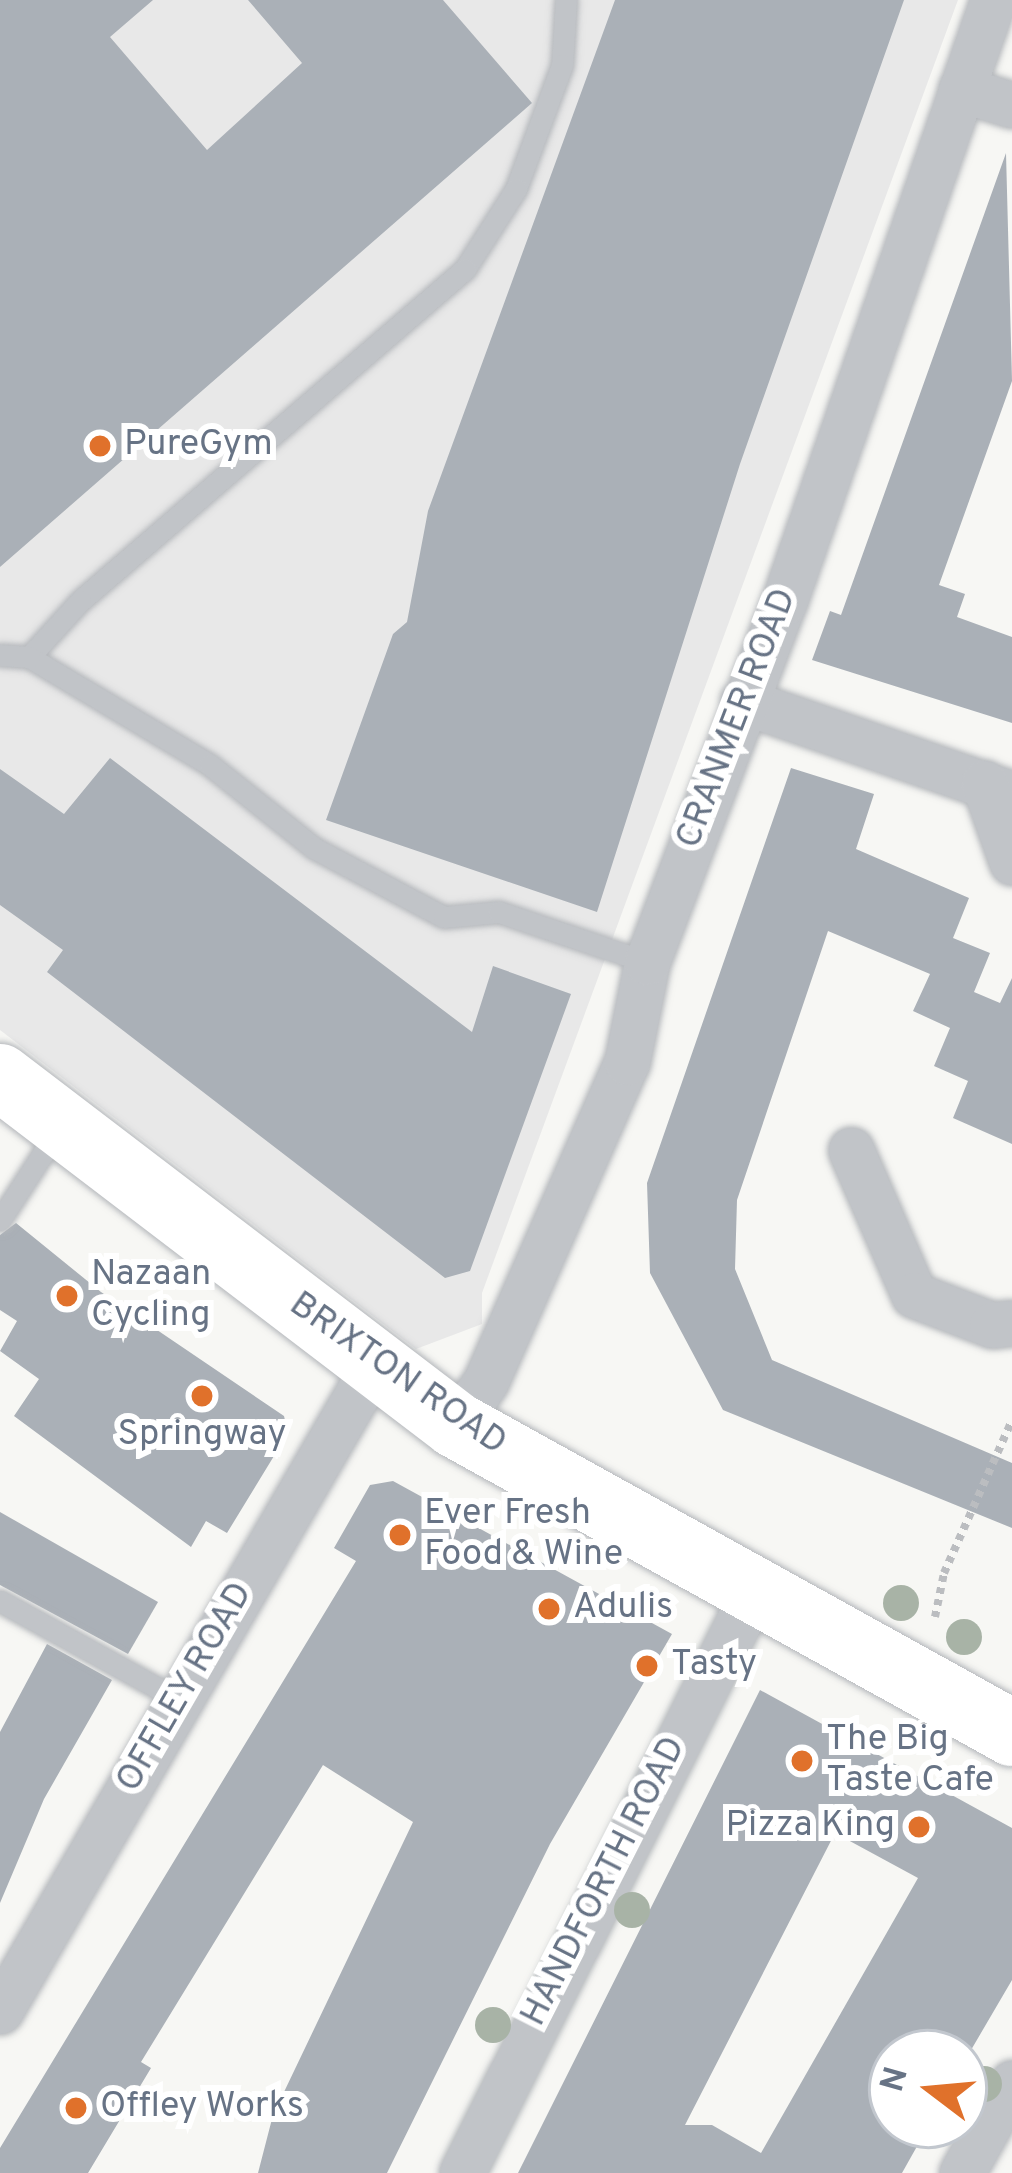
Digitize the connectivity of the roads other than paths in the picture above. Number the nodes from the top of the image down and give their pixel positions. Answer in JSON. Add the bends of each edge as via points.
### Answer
{"nodes":[{"id":1,"x":566,"y":0,"type":"edge"},
{"id":2,"x":993,"y":0,"type":"edge"},
{"id":3,"x":961,"y":89,"type":"junction"},
{"id":4,"x":1012,"y":105,"type":"edge"},
{"id":5,"x":0,"y":655,"type":"edge"},
{"id":6,"x":29,"y":656,"type":"junction"},
{"id":7,"x":742,"y":701,"type":"junction"},
{"id":8,"x":998,"y":789,"type":"edge"},
{"id":9,"x":1012,"y":862,"type":"edge"},
{"id":10,"x":647,"y":962,"type":"junction"},
{"id":11,"x":0,"y":1077,"type":"edge"},
{"id":12,"x":62,"y":1125,"type":"junction"},
{"id":13,"x":850,"y":1150,"type":"dead end"},
{"id":14,"x":0,"y":1220,"type":"edge"},
{"id":15,"x":1012,"y":1323,"type":"edge"},
{"id":16,"x":373,"y":1366,"type":"junction"},
{"id":17,"x":456,"y":1425,"type":"junction"},
{"id":18,"x":753,"y":1593,"type":"junction"},
{"id":19,"x":0,"y":1601,"type":"edge"},
{"id":20,"x":179,"y":1700,"type":"junction"},
{"id":21,"x":1012,"y":1733,"type":"edge"},
{"id":22,"x":0,"y":2011,"type":"edge"},
{"id":23,"x":1012,"y":2083,"type":"edge"},
{"id":24,"x":462,"y":2173,"type":"edge"},
{"id":25,"x":962,"y":2173,"type":"edge"}],
"edges":[{"from":1,"to":6,"type":"lane","via":[[562,65],[524,169],[465,269],[80,601]]},
{"from":2,"to":3,"type":"street","name":"CRANMER ROAD"},
{"from":3,"to":4,"type":"street"},
{"from":3,"to":7,"type":"street","name":"CRANMER ROAD","via":[[784,602]]},
{"from":5,"to":6,"type":"lane"},
{"from":6,"to":10,"type":"lane","via":[[210,765],[314,848],[444,917],[499,912]]},
{"from":7,"to":8,"type":"street"},
{"from":7,"to":10,"type":"street","name":"CRANMER ROAD"},
{"from":8,"to":9,"type":"street"},
{"from":10,"to":17,"type":"street","name":"CRANMER ROAD","via":[[627,1061],[486,1381]]},
{"from":11,"to":12,"type":"highway","name":"BRIXTON ROAD"},
{"from":12,"to":14,"type":"lane"},
{"from":12,"to":16,"type":"highway","name":"BRIXTON ROAD"},
{"from":13,"to":15,"type":"street","via":[[914,1295],[992,1325]]},
{"from":16,"to":17,"type":"highway","name":"BRIXTON ROAD"},
{"from":16,"to":20,"type":"street","name":"OFFLEY ROAD"},
{"from":17,"to":18,"type":"highway","name":"BRIXTON ROAD"},
{"from":18,"to":21,"type":"highway","name":"BRIXTON ROAD"},
{"from":18,"to":24,"type":"street","name":"HANDFORTH ROAD"},
{"from":19,"to":20,"type":"lane"},
{"from":20,"to":22,"type":"street","name":"OFFLEY ROAD"},
{"from":23,"to":25,"type":"street"}]}
